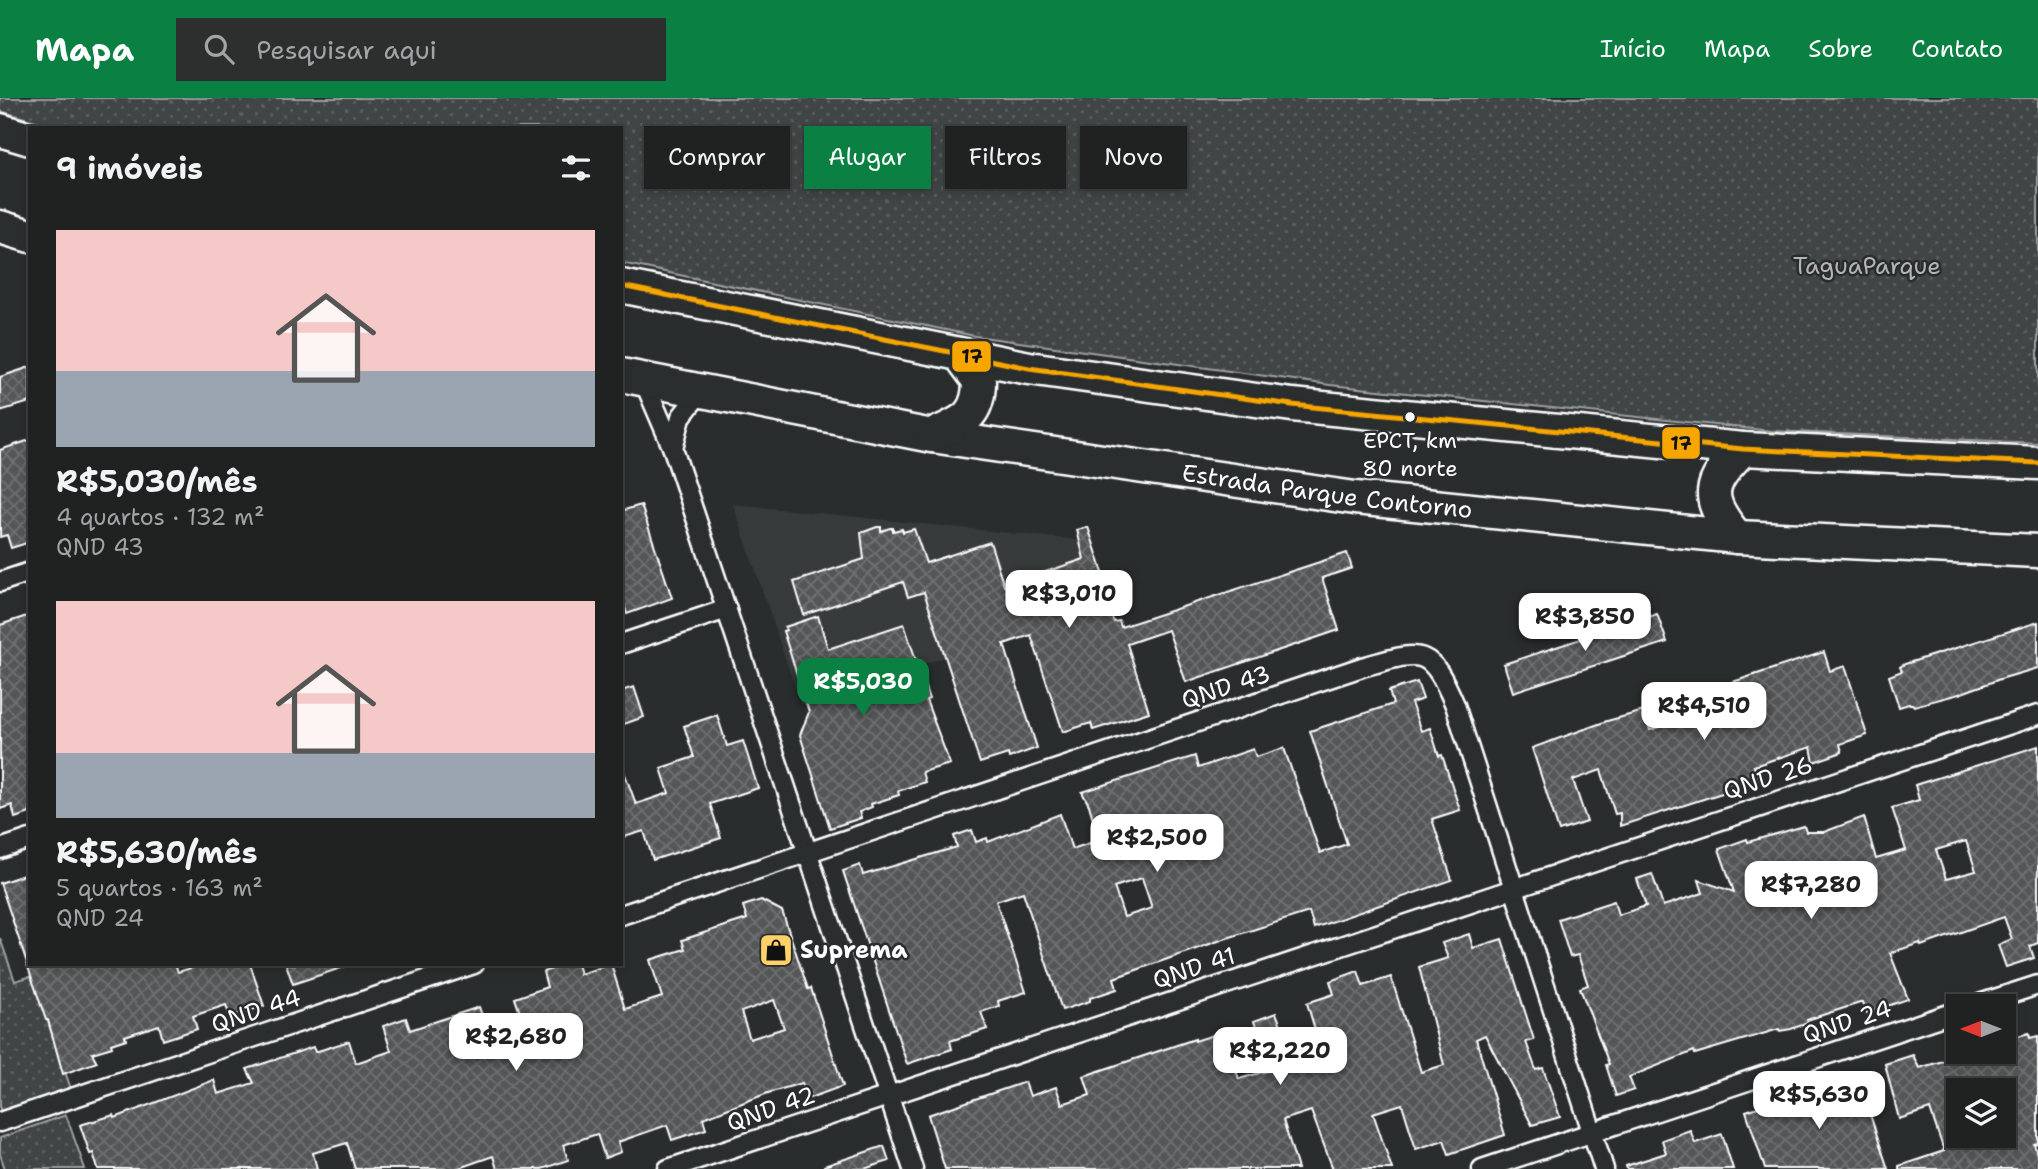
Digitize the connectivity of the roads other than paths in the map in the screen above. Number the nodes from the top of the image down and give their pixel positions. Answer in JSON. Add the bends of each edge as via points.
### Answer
{"nodes":[{"id":1,"x":0,"y":130,"type":"edge"},
{"id":2,"x":28,"y":138,"type":"edge"},
{"id":3,"x":0,"y":227,"type":"edge"},
{"id":4,"x":28,"y":235,"type":"edge"},
{"id":5,"x":623,"y":286,"type":"edge"},
{"id":6,"x":959,"y":354,"type":"junction"},
{"id":7,"x":632,"y":377,"type":"edge"},
{"id":8,"x":702,"y":390,"type":"junction"},
{"id":9,"x":932,"y":436,"type":"junction"},
{"id":10,"x":673,"y":449,"type":"junction"},
{"id":11,"x":1744,"y":449,"type":"junction"},
{"id":12,"x":2038,"y":463,"type":"edge"},
{"id":13,"x":1737,"y":537,"type":"junction"},
{"id":14,"x":2038,"y":551,"type":"edge"},
{"id":15,"x":28,"y":573,"type":"edge"},
{"id":16,"x":0,"y":582,"type":"edge"},
{"id":17,"x":727,"y":609,"type":"junction"},
{"id":18,"x":623,"y":643,"type":"edge"},
{"id":19,"x":2038,"y":715,"type":"edge"},
{"id":20,"x":28,"y":840,"type":"edge"},
{"id":21,"x":0,"y":849,"type":"edge"},
{"id":22,"x":807,"y":853,"type":"junction"},
{"id":23,"x":1513,"y":888,"type":"junction"},
{"id":24,"x":623,"y":914,"type":"edge"},
{"id":25,"x":468,"y":966,"type":"edge"},
{"id":26,"x":2038,"y":985,"type":"edge"},
{"id":27,"x":2010,"y":994,"type":"edge"},
{"id":28,"x":1946,"y":1015,"type":"edge"},
{"id":29,"x":889,"y":1095,"type":"junction"},
{"id":30,"x":0,"y":1122,"type":"edge"},
{"id":31,"x":1592,"y":1133,"type":"junction"},
{"id":32,"x":668,"y":1169,"type":"edge"},
{"id":33,"x":913,"y":1169,"type":"edge"},
{"id":34,"x":1482,"y":1169,"type":"edge"},
{"id":35,"x":1604,"y":1169,"type":"edge"}],
"edges":[{"from":1,"to":2,"type":"highway"},
{"from":3,"to":4,"type":"highway"},
{"from":5,"to":6,"type":"highway"},
{"from":6,"to":9,"type":"highway","via":[[979,381],[976,402],[966,418]]},
{"from":6,"to":11,"type":"highway","via":[[1292,405]]},
{"from":7,"to":8,"type":"highway","name":"Estrada Parque Contorno"},
{"from":7,"to":10,"type":"street"},
{"from":8,"to":9,"type":"highway","name":"Estrada Parque Contorno"},
{"from":8,"to":10,"type":"street","via":[[681,417]]},
{"from":9,"to":13,"type":"highway","name":"Estrada Parque Contorno","via":[[1382,502]]},
{"from":10,"to":17,"type":"street"},
{"from":11,"to":12,"type":"highway"},
{"from":11,"to":13,"type":"highway","via":[[1718,477],[1713,496],[1717,512]]},
{"from":13,"to":14,"type":"highway","name":"Estrada Parque Contorno"},
{"from":15,"to":16,"type":"street"},
{"from":17,"to":18,"type":"street"},
{"from":17,"to":22,"type":"street"},
{"from":19,"to":23,"type":"street","name":"QND 26"},
{"from":20,"to":21,"type":"street"},
{"from":22,"to":23,"type":"street","name":"QND 43","via":[[1362,667],[1411,655],[1428,659],[1447,684]]},
{"from":22,"to":24,"type":"street"},
{"from":22,"to":29,"type":"street"},
{"from":23,"to":29,"type":"street","name":"QND 41"},
{"from":23,"to":31,"type":"street","name":"QND 43"},
{"from":25,"to":30,"type":"street","name":"QND 44"},
{"from":26,"to":27,"type":"street"},
{"from":28,"to":31,"type":"street","name":"QND 24"},
{"from":29,"to":32,"type":"street","name":"QND 42"},
{"from":29,"to":33,"type":"street"},
{"from":31,"to":34,"type":"street","name":"QND 24"},
{"from":31,"to":35,"type":"street","name":"QND 43"}]}
